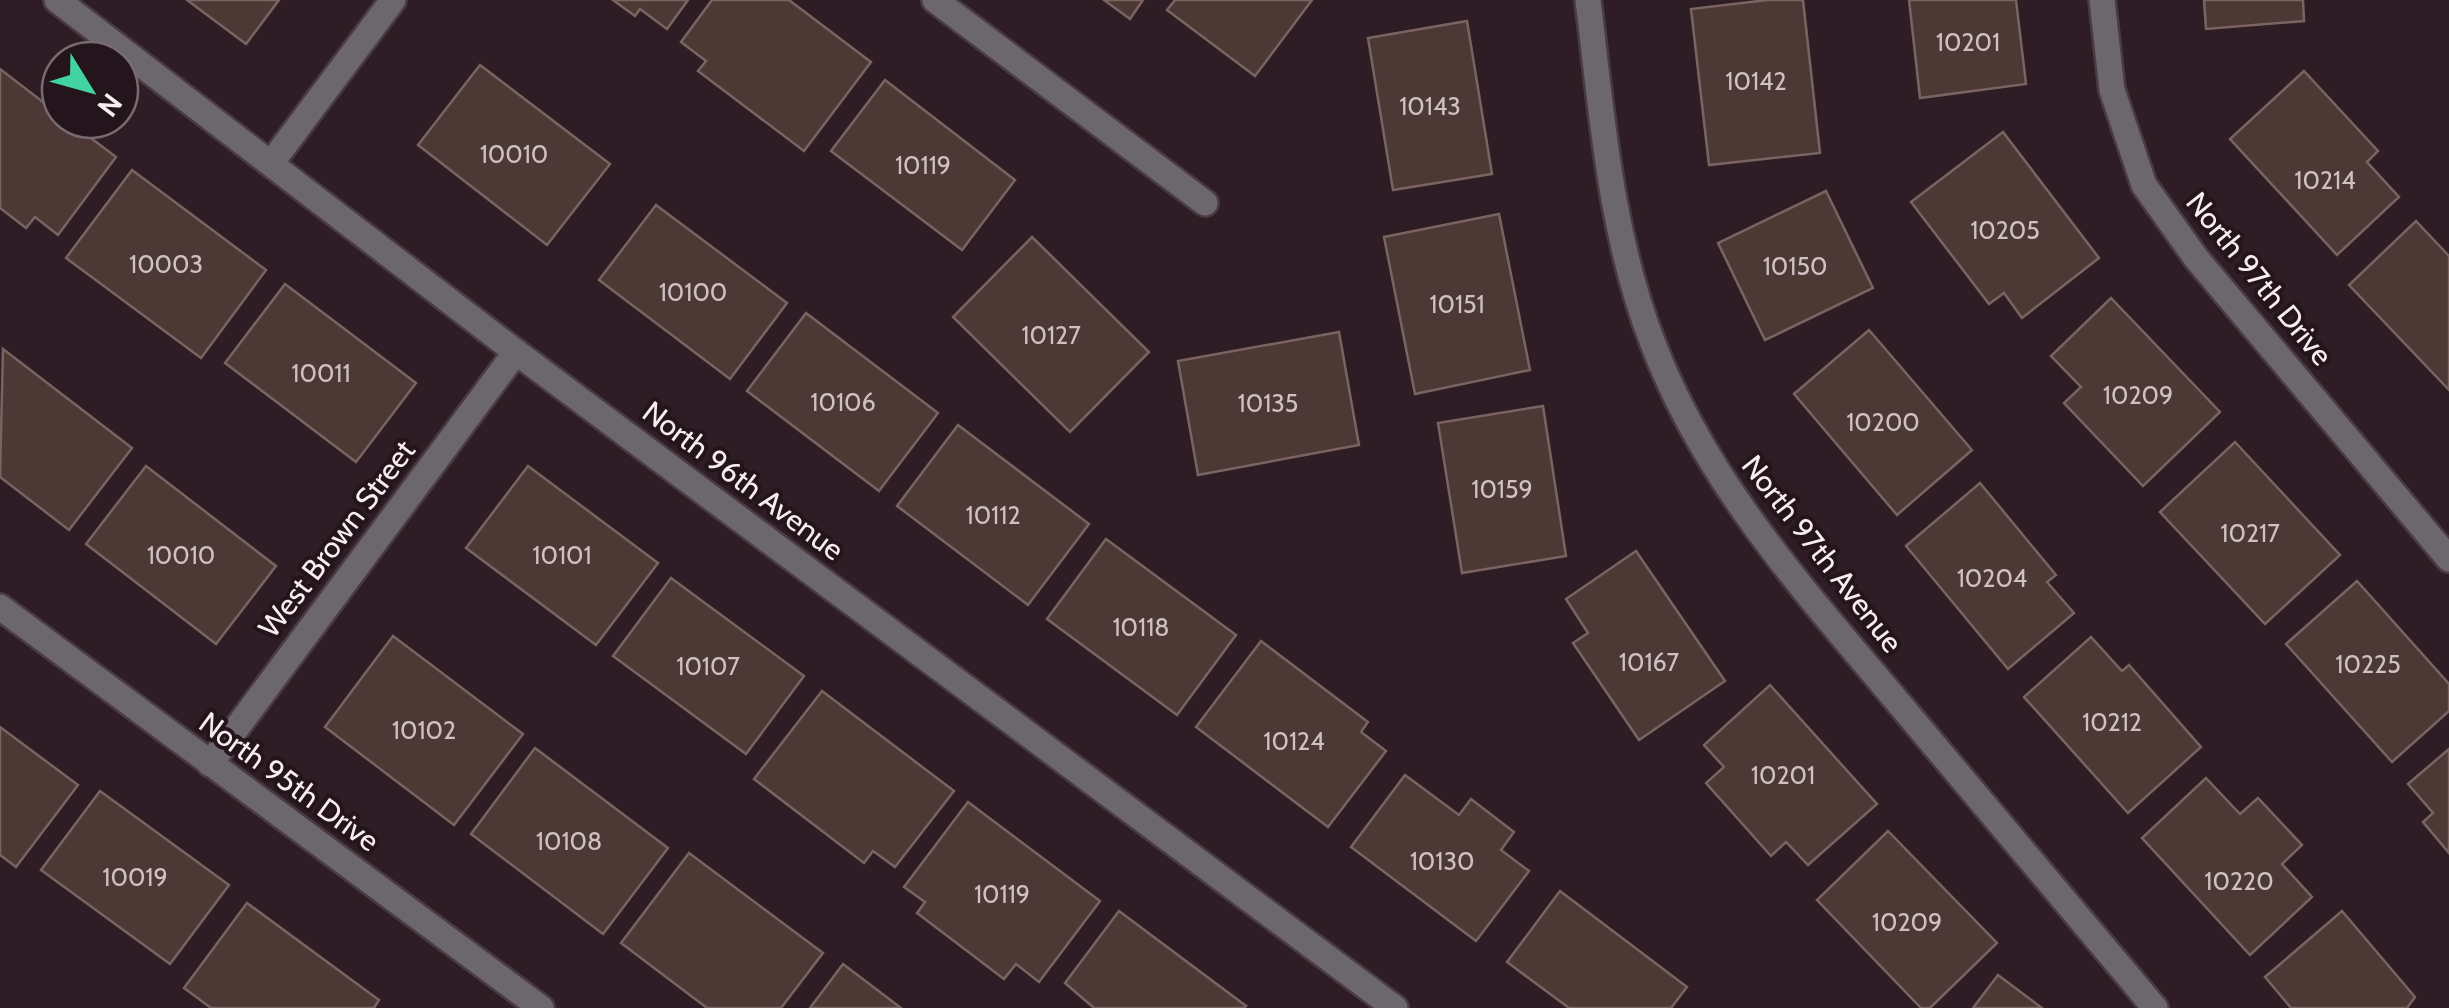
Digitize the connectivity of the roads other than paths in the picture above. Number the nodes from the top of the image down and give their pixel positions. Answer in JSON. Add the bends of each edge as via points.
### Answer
{"nodes":[{"id":1,"x":56,"y":0,"type":"edge"},
{"id":2,"x":393,"y":0,"type":"edge"},
{"id":3,"x":935,"y":0,"type":"edge"},
{"id":4,"x":1588,"y":0,"type":"edge"},
{"id":5,"x":2102,"y":0,"type":"edge"},
{"id":6,"x":272,"y":162,"type":"junction"},
{"id":7,"x":1205,"y":203,"type":"dead end"},
{"id":8,"x":516,"y":352,"type":"junction"},
{"id":9,"x":2449,"y":559,"type":"edge"},
{"id":10,"x":0,"y":607,"type":"edge"},
{"id":11,"x":210,"y":764,"type":"junction"},
{"id":12,"x":541,"y":1008,"type":"edge"},
{"id":13,"x":1395,"y":1008,"type":"edge"},
{"id":14,"x":2156,"y":1008,"type":"edge"}],
"edges":[{"from":1,"to":6,"type":"street","name":"North 96th Avenue"},
{"from":2,"to":6,"type":"street"},
{"from":3,"to":7,"type":"street"},
{"from":4,"to":14,"type":"street","name":"North 97th Avenue","via":[[1610,182],[1628,266],[1652,341],[1719,478],[1800,586]]},
{"from":5,"to":9,"type":"street","name":"North 97th Drive","via":[[2112,90],[2144,185],[2196,258]]},
{"from":6,"to":8,"type":"street","name":"North 96th Avenue"},
{"from":8,"to":11,"type":"street","name":"West Brown Street"},
{"from":8,"to":13,"type":"street","name":"North 96th Avenue"},
{"from":10,"to":11,"type":"street","name":"North 95th Drive"},
{"from":11,"to":12,"type":"street","name":"North 95th Drive"}]}
